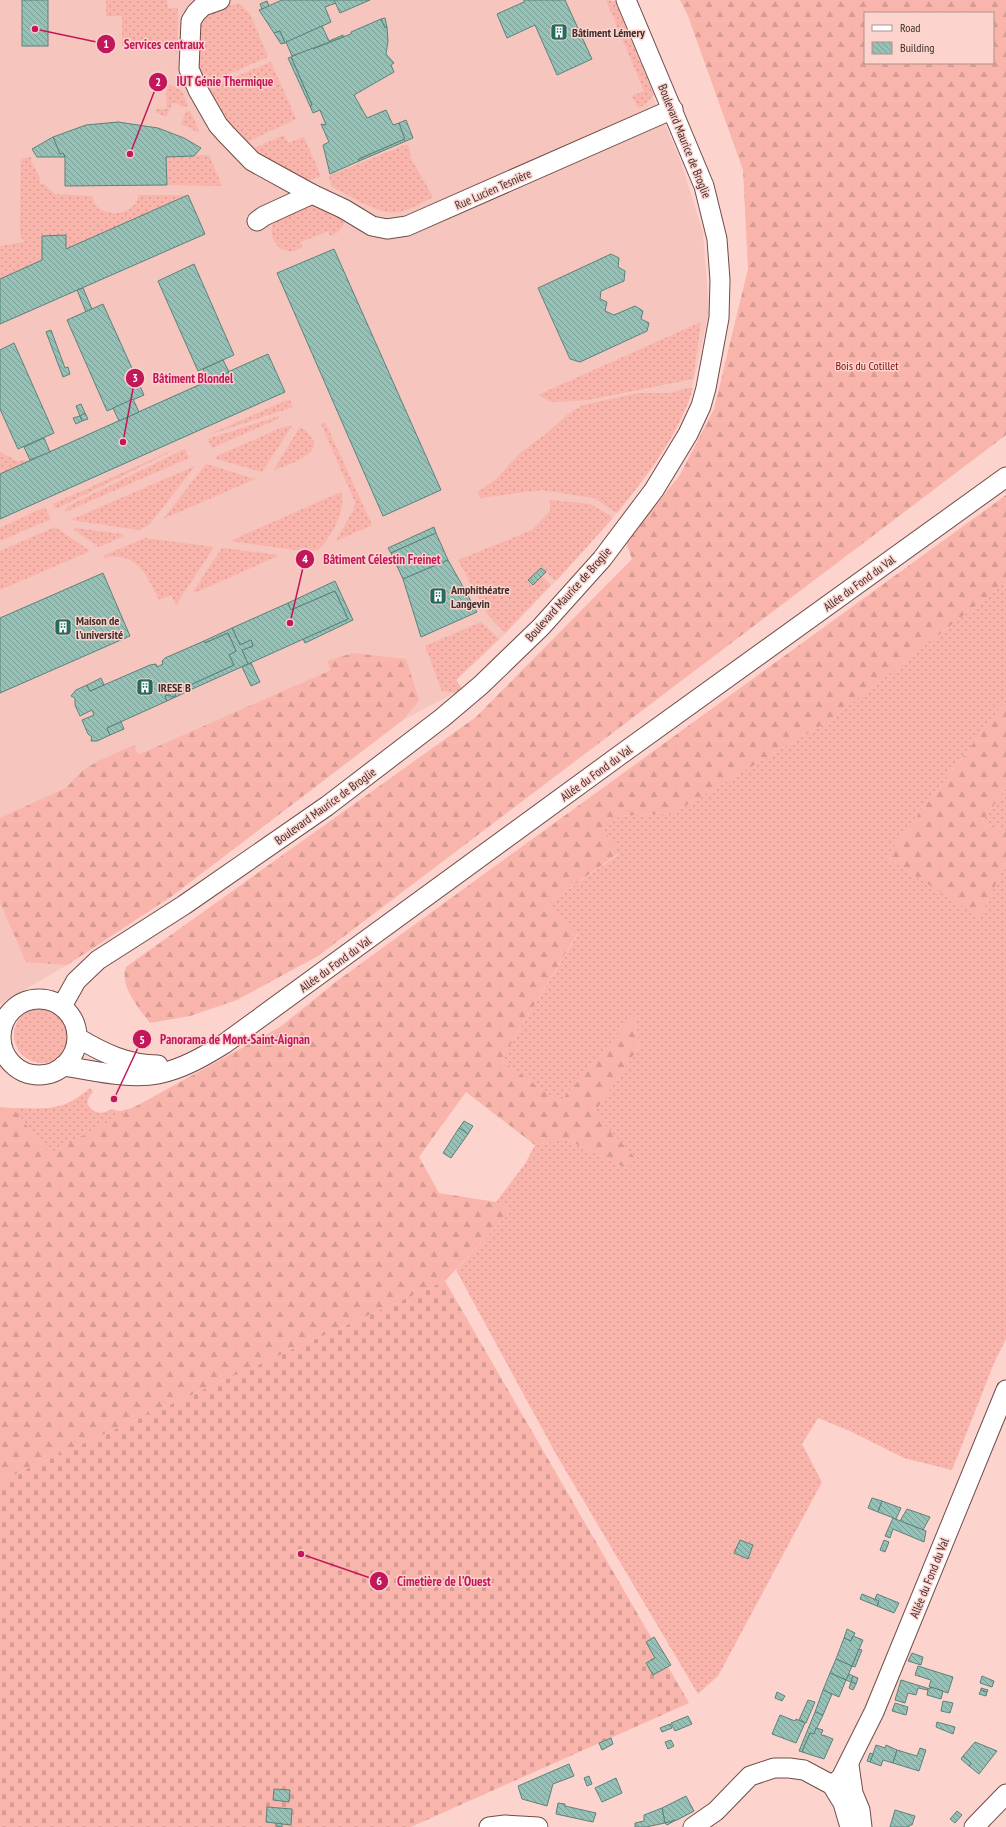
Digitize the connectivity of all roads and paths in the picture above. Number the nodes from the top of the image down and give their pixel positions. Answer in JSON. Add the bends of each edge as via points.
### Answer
{"nodes":[{"id":1,"x":220,"y":0,"type":"edge"},
{"id":2,"x":626,"y":0,"type":"edge"},
{"id":3,"x":673,"y":109,"type":"junction"},
{"id":4,"x":312,"y":194,"type":"junction"},
{"id":5,"x":257,"y":221,"type":"dead end"},
{"id":6,"x":1006,"y":476,"type":"edge"},
{"id":7,"x":62,"y":1006,"type":"junction"},
{"id":8,"x":78,"y":1038,"type":"junction"},
{"id":9,"x":0,"y":1039,"type":"edge"},
{"id":10,"x":63,"y":1066,"type":"junction"},
{"id":11,"x":185,"y":1066,"type":"junction"},
{"id":12,"x":1006,"y":1390,"type":"edge"},
{"id":13,"x":849,"y":1765,"type":"junction"},
{"id":14,"x":832,"y":1785,"type":"junction"},
{"id":15,"x":1006,"y":1794,"type":"edge"},
{"id":16,"x":489,"y":1827,"type":"edge"},
{"id":17,"x":538,"y":1827,"type":"edge"},
{"id":18,"x":693,"y":1827,"type":"edge"},
{"id":19,"x":850,"y":1827,"type":"edge"},
{"id":20,"x":862,"y":1827,"type":"edge"},
{"id":21,"x":974,"y":1827,"type":"edge"}],
"edges":[{"from":1,"to":4,"type":"street","name":"Rue Lucien Tesnière","via":[[203,6],[192,21],[188,59],[191,77],[218,125],[240,150],[252,161]]},
{"from":2,"to":3,"type":"street","name":"Boulevard Maurice de Broglie"},
{"from":3,"to":4,"type":"street","name":"Rue Lucien Tesnière","via":[[407,226],[387,229],[372,226]]},
{"from":3,"to":7,"type":"street","name":"Boulevard Maurice de Broglie","via":[[711,210],[717,238],[721,295],[710,372],[701,406],[688,434],[654,490],[602,559],[569,596],[541,627],[480,685],[442,718],[327,806],[184,905],[98,960],[76,981]]},
{"from":4,"to":5,"type":"street"},
{"from":6,"to":11,"type":"street","name":"Allée du Fond du Val","via":[[237,1035]]},
{"from":7,"to":8,"type":"street","via":[[75,1023]]},
{"from":7,"to":9,"type":"street","via":[[41,998],[19,1004],[5,1019]]},
{"from":8,"to":10,"type":"street","via":[[73,1054]]},
{"from":8,"to":11,"type":"street","via":[[105,1054],[128,1061]]},
{"from":9,"to":10,"type":"street","via":[[7,1058],[18,1069],[41,1075],[57,1071]]},
{"from":10,"to":11,"type":"street","name":"Allée du Fond du Val","via":[[130,1075],[156,1075]]},
{"from":12,"to":13,"type":"street","name":"Allée du Fond du Val","via":[[874,1712]]},
{"from":13,"to":14,"type":"street","name":"Allée du Fond du Val","via":[[841,1778]]},
{"from":13,"to":20,"type":"street"},
{"from":14,"to":18,"type":"street","via":[[804,1770],[774,1768],[762,1771],[750,1776],[716,1811]]},
{"from":14,"to":19,"type":"street","via":[[843,1803]]},
{"from":15,"to":21,"type":"street"},
{"from":16,"to":17,"type":"street"}]}
